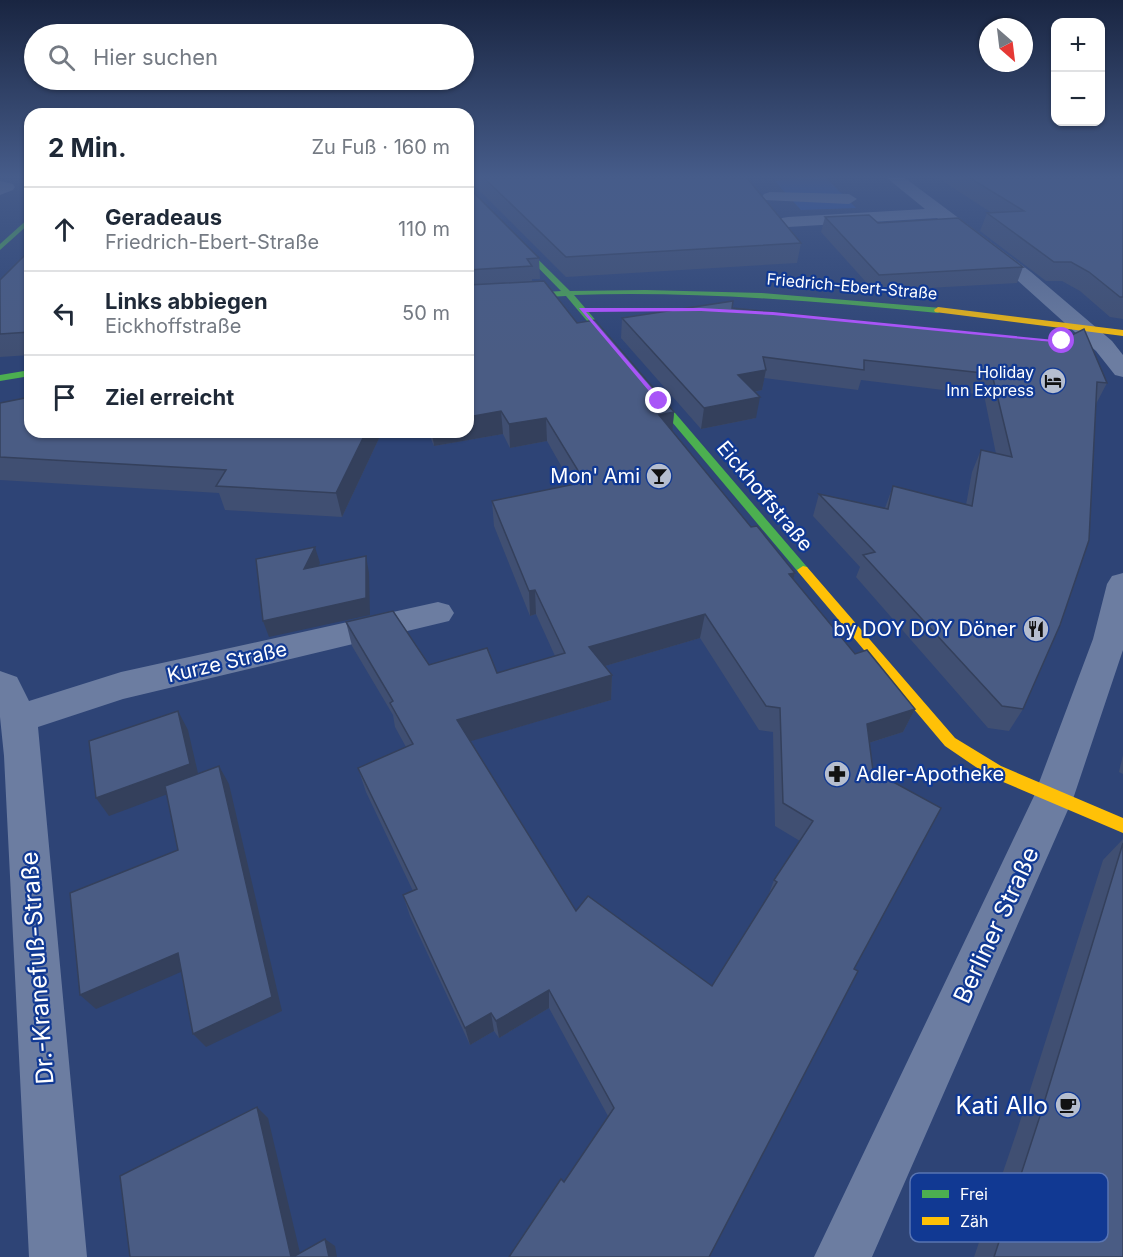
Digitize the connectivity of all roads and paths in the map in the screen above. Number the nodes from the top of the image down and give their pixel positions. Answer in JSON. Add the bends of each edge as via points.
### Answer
{"nodes":[{"id":1,"x":12,"y":237,"type":"edge"},
{"id":2,"x":512,"y":237,"type":"edge"},
{"id":3,"x":975,"y":237,"type":"edge"},
{"id":4,"x":0,"y":249,"type":"edge"},
{"id":5,"x":566,"y":291,"type":"junction"},
{"id":6,"x":474,"y":299,"type":"edge"},
{"id":7,"x":581,"y":310,"type":"junction"},
{"id":8,"x":598,"y":310,"type":"dead end"},
{"id":9,"x":561,"y":311,"type":"edge"},
{"id":10,"x":1123,"y":333,"type":"edge"},
{"id":11,"x":1099,"y":341,"type":"edge"},
{"id":12,"x":1123,"y":370,"type":"edge"},
{"id":13,"x":24,"y":374,"type":"edge"},
{"id":14,"x":0,"y":378,"type":"edge"},
{"id":15,"x":1123,"y":584,"type":"edge"},
{"id":16,"x":438,"y":614,"type":"dead end"},
{"id":17,"x":9,"y":701,"type":"edge"},
{"id":18,"x":1054,"y":796,"type":"junction"},
{"id":19,"x":1123,"y":826,"type":"edge"},
{"id":20,"x":58,"y":1257,"type":"edge"},
{"id":21,"x":843,"y":1257,"type":"edge"}],
"edges":[{"from":1,"to":4,"type":"street"},
{"from":2,"to":5,"type":"street","name":"Eickhoffstraße"},
{"from":3,"to":11,"type":"street"},
{"from":5,"to":6,"type":"street","name":"Friedrich-Ebert-Straße"},
{"from":5,"to":7,"type":"street","name":"Eickhoffstraße"},
{"from":5,"to":11,"type":"street","name":"Friedrich-Ebert-Straße","via":[[694,290],[860,302]]},
{"from":7,"to":8,"type":"street"},
{"from":7,"to":9,"type":"street"},
{"from":7,"to":18,"type":"street","name":"Eickhoffstraße","via":[[950,742],[995,771]]},
{"from":10,"to":11,"type":"street","name":"Friedrich-Ebert-Straße"},
{"from":11,"to":12,"type":"street"},
{"from":13,"to":14,"type":"street"},
{"from":15,"to":18,"type":"street","name":"Berliner Straße","via":[[1105,660]]},
{"from":16,"to":17,"type":"street","name":"Kurze Straße","via":[[121,686]]},
{"from":17,"to":20,"type":"street","name":"Dr.-Kranefuß-Straße","via":[[23,756]]},
{"from":18,"to":19,"type":"street","name":"Eickhoffstraße"},
{"from":18,"to":21,"type":"street","name":"Berliner Straße"}]}
